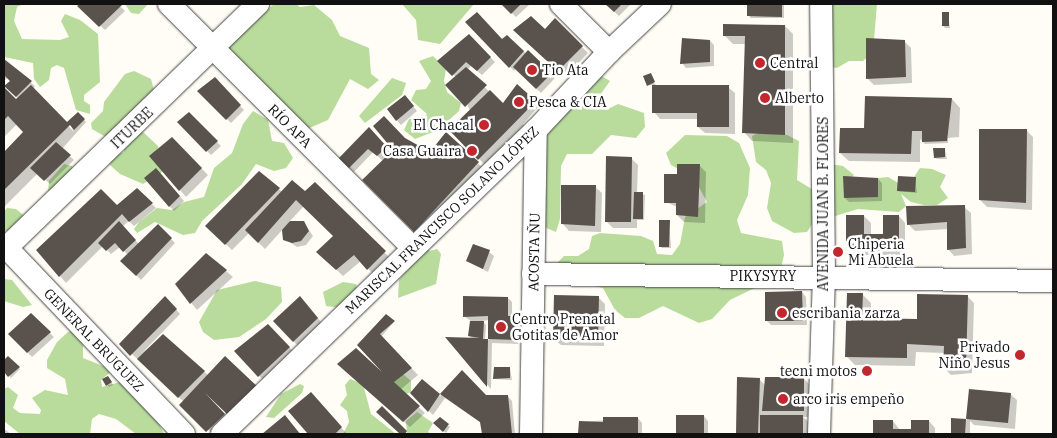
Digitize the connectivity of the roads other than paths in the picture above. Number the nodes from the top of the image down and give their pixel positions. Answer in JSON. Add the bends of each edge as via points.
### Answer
{"nodes":[{"id":1,"x":169,"y":4,"type":"edge"},
{"id":2,"x":258,"y":4,"type":"edge"},
{"id":3,"x":560,"y":4,"type":"edge"},
{"id":4,"x":660,"y":4,"type":"edge"},
{"id":5,"x":821,"y":4,"type":"edge"},
{"id":6,"x":214,"y":50,"type":"junction"},
{"id":7,"x":609,"y":52,"type":"junction"},
{"id":8,"x":536,"y":130,"type":"junction"},
{"id":9,"x":412,"y":247,"type":"junction"},
{"id":10,"x":5,"y":248,"type":"edge"},
{"id":11,"x":533,"y":274,"type":"junction"},
{"id":12,"x":824,"y":276,"type":"junction"},
{"id":13,"x":1053,"y":281,"type":"edge"},
{"id":14,"x":184,"y":434,"type":"edge"},
{"id":15,"x":222,"y":434,"type":"edge"},
{"id":16,"x":531,"y":434,"type":"edge"},
{"id":17,"x":819,"y":434,"type":"edge"}],
"edges":[{"from":1,"to":6,"type":"street","name":"RÍO APA"},
{"from":2,"to":6,"type":"street","name":"ITURBE"},
{"from":3,"to":7,"type":"street"},
{"from":4,"to":7,"type":"street","name":"MARISCAL FRANCISCO SOLANO LÓPEZ"},
{"from":5,"to":12,"type":"street","name":"AVENIDA JUAN B. FLORES"},
{"from":6,"to":9,"type":"street","name":"RÍO APA"},
{"from":6,"to":10,"type":"street","name":"ITURBE"},
{"from":7,"to":8,"type":"street","name":"MARISCAL FRANCISCO SOLANO LÓPEZ"},
{"from":8,"to":9,"type":"street","name":"MARISCAL FRANCISCO SOLANO LÓPEZ"},
{"from":8,"to":11,"type":"street","name":"ACOSTA ÑU"},
{"from":9,"to":15,"type":"street","name":"MARISCAL FRANCISCO SOLANO LÓPEZ"},
{"from":10,"to":14,"type":"street","name":"GENERAL BRUGUEZ"},
{"from":11,"to":12,"type":"street","name":"PIKYSYRY"},
{"from":11,"to":16,"type":"street","name":"ACOSTA ÑU"},
{"from":12,"to":13,"type":"street","name":"PIKYSYRY"},
{"from":12,"to":17,"type":"street","name":"AVENIDA JUAN B. FLORES"}]}
